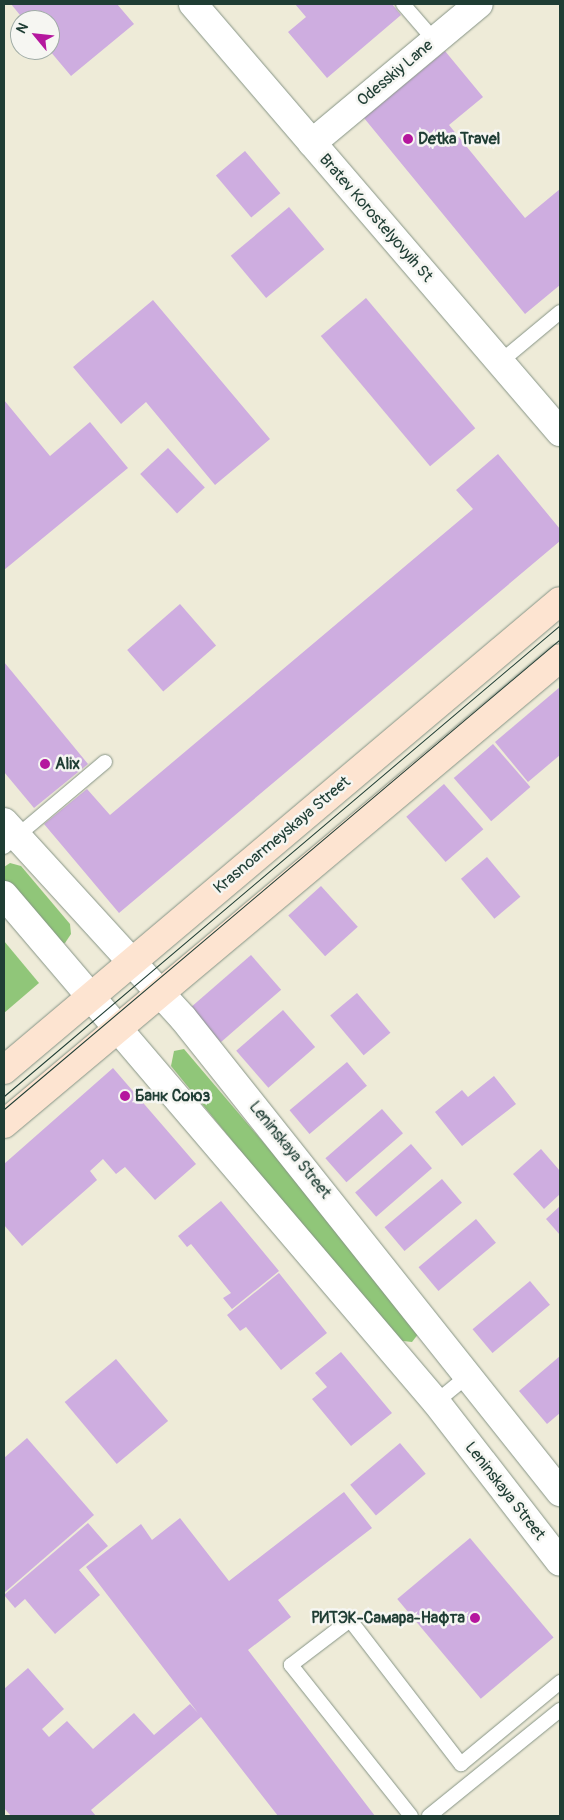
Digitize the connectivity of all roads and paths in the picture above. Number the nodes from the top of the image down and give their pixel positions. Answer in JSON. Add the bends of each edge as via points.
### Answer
{"nodes":[{"id":1,"x":193,"y":4,"type":"edge"},
{"id":2,"x":403,"y":4,"type":"edge"},
{"id":3,"x":479,"y":4,"type":"edge"},
{"id":4,"x":435,"y":41,"type":"junction"},
{"id":5,"x":312,"y":143,"type":"junction"},
{"id":6,"x":560,"y":312,"type":"edge"},
{"id":7,"x":500,"y":362,"type":"junction"},
{"id":8,"x":560,"y":432,"type":"edge"},
{"id":9,"x":560,"y":601,"type":"edge"},
{"id":10,"x":560,"y":658,"type":"edge"},
{"id":11,"x":105,"y":762,"type":"dead end"},
{"id":12,"x":8,"y":835,"type":"edge"},
{"id":13,"x":4,"y":895,"type":"edge"},
{"id":14,"x":132,"y":962,"type":"junction"},
{"id":15,"x":160,"y":993,"type":"junction"},
{"id":16,"x":92,"y":995,"type":"junction"},
{"id":17,"x":120,"y":1026,"type":"junction"},
{"id":18,"x":4,"y":1070,"type":"edge"},
{"id":19,"x":4,"y":1124,"type":"edge"},
{"id":20,"x":470,"y":1374,"type":"junction"},
{"id":21,"x":436,"y":1402,"type":"junction"},
{"id":22,"x":560,"y":1492,"type":"edge"},
{"id":23,"x":560,"y":1562,"type":"edge"},
{"id":24,"x":560,"y":1682,"type":"edge"},
{"id":25,"x":560,"y":1710,"type":"edge"},
{"id":26,"x":411,"y":1816,"type":"edge"},
{"id":27,"x":429,"y":1816,"type":"edge"}],
"edges":[{"from":1,"to":5,"type":"street","name":"Bratev Korostelyovyih St"},
{"from":2,"to":4,"type":"lane"},
{"from":3,"to":4,"type":"street","name":"Odesskiy Lane"},
{"from":4,"to":5,"type":"street","name":"Odesskiy Lane"},
{"from":5,"to":7,"type":"street","name":"Bratev Korostelyovyih St"},
{"from":6,"to":7,"type":"lane"},
{"from":7,"to":8,"type":"street","name":"Bratev Korostelyovyih St"},
{"from":9,"to":14,"type":"main road","name":"Krasnoarmeyskaya Street"},
{"from":10,"to":15,"type":"main road"},
{"from":11,"to":12,"type":"lane"},
{"from":12,"to":14,"type":"street","name":"Leninskaya Street"},
{"from":13,"to":16,"type":"street","name":"Leninskaya Street"},
{"from":14,"to":15,"type":"street","name":"Leninskaya Street"},
{"from":14,"to":16,"type":"main road","name":"Krasnoarmeyskaya Street"},
{"from":15,"to":17,"type":"main road"},
{"from":15,"to":20,"type":"street","name":"Leninskaya Street"},
{"from":16,"to":17,"type":"street","name":"Leninskaya Street"},
{"from":16,"to":18,"type":"main road","name":"Krasnoarmeyskaya Street"},
{"from":17,"to":19,"type":"main road"},
{"from":17,"to":21,"type":"street","name":"Leninskaya Street"},
{"from":20,"to":21,"type":"lane"},
{"from":20,"to":22,"type":"street","name":"Leninskaya Street"},
{"from":21,"to":23,"type":"street","name":"Leninskaya Street"},
{"from":24,"to":26,"type":"lane","via":[[461,1764],[350,1620],[291,1665]]},
{"from":25,"to":27,"type":"lane"}]}
